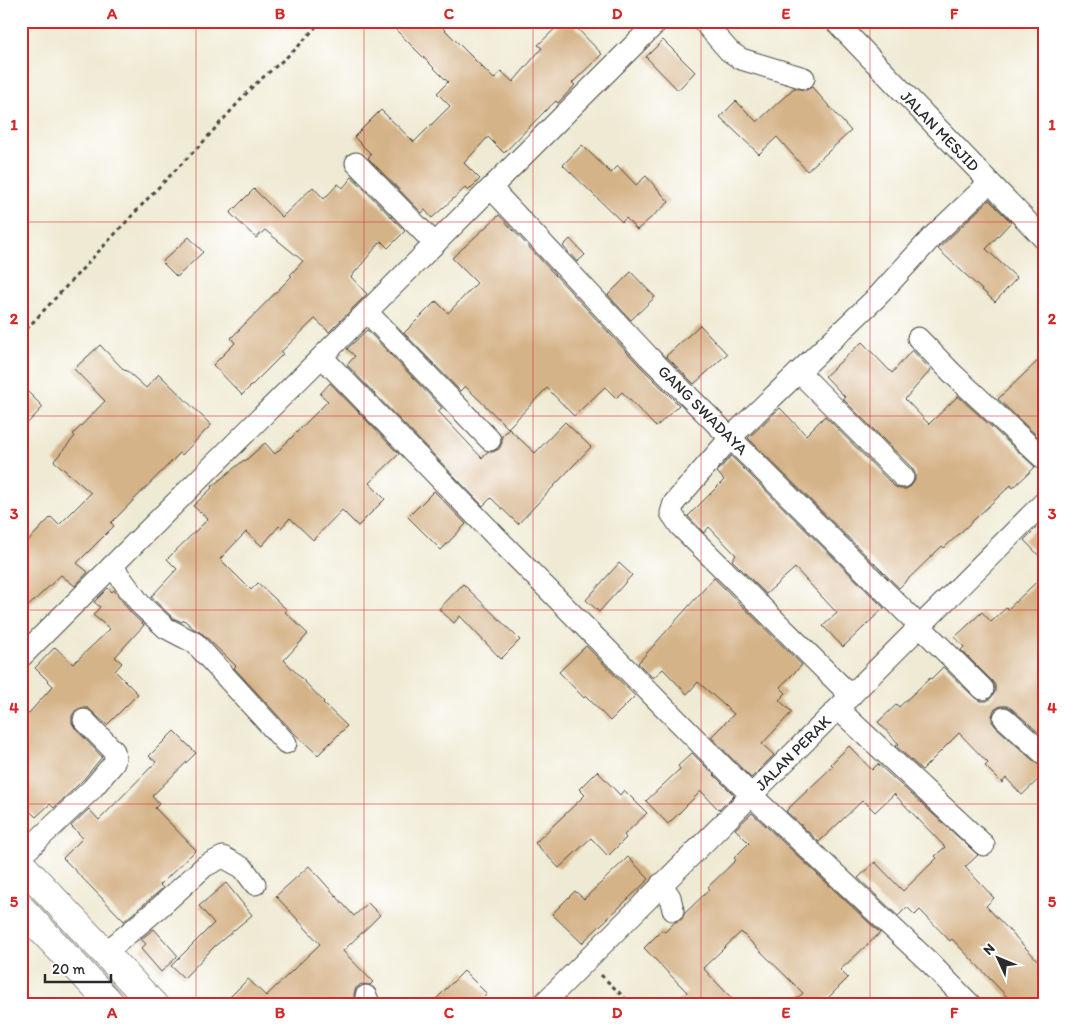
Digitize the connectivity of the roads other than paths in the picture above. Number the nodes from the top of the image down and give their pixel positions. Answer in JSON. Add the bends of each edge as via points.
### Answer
{"nodes":[{"id":1,"x":658,"y":21,"type":"edge"},
{"id":2,"x":704,"y":21,"type":"edge"},
{"id":3,"x":835,"y":21,"type":"edge"},
{"id":4,"x":804,"y":78,"type":"dead end"},
{"id":5,"x":356,"y":164,"type":"dead end"},
{"id":6,"x":989,"y":183,"type":"junction"},
{"id":7,"x":491,"y":188,"type":"junction"},
{"id":8,"x":1045,"y":240,"type":"edge"},
{"id":9,"x":435,"y":244,"type":"junction"},
{"id":10,"x":367,"y":312,"type":"junction"},
{"id":11,"x":918,"y":338,"type":"dead end"},
{"id":12,"x":322,"y":357,"type":"junction"},
{"id":13,"x":799,"y":372,"type":"junction"},
{"id":14,"x":731,"y":437,"type":"junction"},
{"id":15,"x":490,"y":440,"type":"dead end"},
{"id":16,"x":1045,"y":460,"type":"edge"},
{"id":17,"x":903,"y":477,"type":"dead end"},
{"id":18,"x":1045,"y":501,"type":"edge"},
{"id":19,"x":112,"y":566,"type":"junction"},
{"id":20,"x":920,"y":626,"type":"junction"},
{"id":21,"x":21,"y":657,"type":"edge"},
{"id":22,"x":983,"y":689,"type":"dead end"},
{"id":23,"x":844,"y":702,"type":"junction"},
{"id":24,"x":1004,"y":718,"type":"dead end"},
{"id":25,"x":84,"y":720,"type":"dead end"},
{"id":26,"x":286,"y":743,"type":"dead end"},
{"id":27,"x":1045,"y":755,"type":"edge"},
{"id":28,"x":751,"y":796,"type":"junction"},
{"id":29,"x":984,"y":845,"type":"dead end"},
{"id":30,"x":21,"y":856,"type":"edge"},
{"id":31,"x":21,"y":864,"type":"edge"},
{"id":32,"x":255,"y":884,"type":"dead end"},
{"id":33,"x":661,"y":884,"type":"junction"},
{"id":34,"x":21,"y":908,"type":"edge"},
{"id":35,"x":673,"y":910,"type":"dead end"},
{"id":36,"x":105,"y":953,"type":"junction"},
{"id":37,"x":151,"y":1004,"type":"edge"},
{"id":38,"x":112,"y":1005,"type":"edge"},
{"id":39,"x":542,"y":1005,"type":"edge"},
{"id":40,"x":971,"y":1005,"type":"edge"}],
"edges":[{"from":1,"to":7,"type":"street"},
{"from":2,"to":4,"type":"street","via":[[729,51],[741,59]]},
{"from":3,"to":6,"type":"street","name":"JALAN MESJID"},
{"from":5,"to":9,"type":"street"},
{"from":6,"to":8,"type":"street","name":"JALAN MESJID"},
{"from":6,"to":13,"type":"street"},
{"from":7,"to":9,"type":"street"},
{"from":7,"to":14,"type":"street","name":"GANG SWADAYA","via":[[648,357]]},
{"from":9,"to":10,"type":"street"},
{"from":10,"to":12,"type":"street"},
{"from":10,"to":15,"type":"street"},
{"from":11,"to":16,"type":"street"},
{"from":12,"to":19,"type":"street"},
{"from":12,"to":28,"type":"street"},
{"from":13,"to":14,"type":"street"},
{"from":13,"to":17,"type":"street"},
{"from":14,"to":20,"type":"street","name":"GANG SWADAYA"},
{"from":14,"to":23,"type":"street","via":[[674,503],[671,513]]},
{"from":18,"to":20,"type":"street","name":"JALAN PERAK"},
{"from":19,"to":21,"type":"street"},
{"from":19,"to":26,"type":"street","via":[[141,605],[166,628],[195,643]]},
{"from":20,"to":22,"type":"street","name":"GANG SWADAYA"},
{"from":20,"to":23,"type":"street","name":"JALAN PERAK"},
{"from":23,"to":28,"type":"street","name":"JALAN PERAK"},
{"from":23,"to":29,"type":"street"},
{"from":24,"to":27,"type":"street"},
{"from":25,"to":30,"type":"street","via":[[114,751],[114,762],[92,789]]},
{"from":28,"to":33,"type":"street","name":"JALAN PERAK"},
{"from":28,"to":40,"type":"street","via":[[930,962]]},
{"from":31,"to":36,"type":"main road"},
{"from":32,"to":36,"type":"street","via":[[243,868],[223,857],[205,866]]},
{"from":33,"to":35,"type":"street","via":[[672,900]]},
{"from":33,"to":39,"type":"street","name":"JALAN PERAK"},
{"from":34,"to":38,"type":"main road"},
{"from":36,"to":37,"type":"main road"}]}
